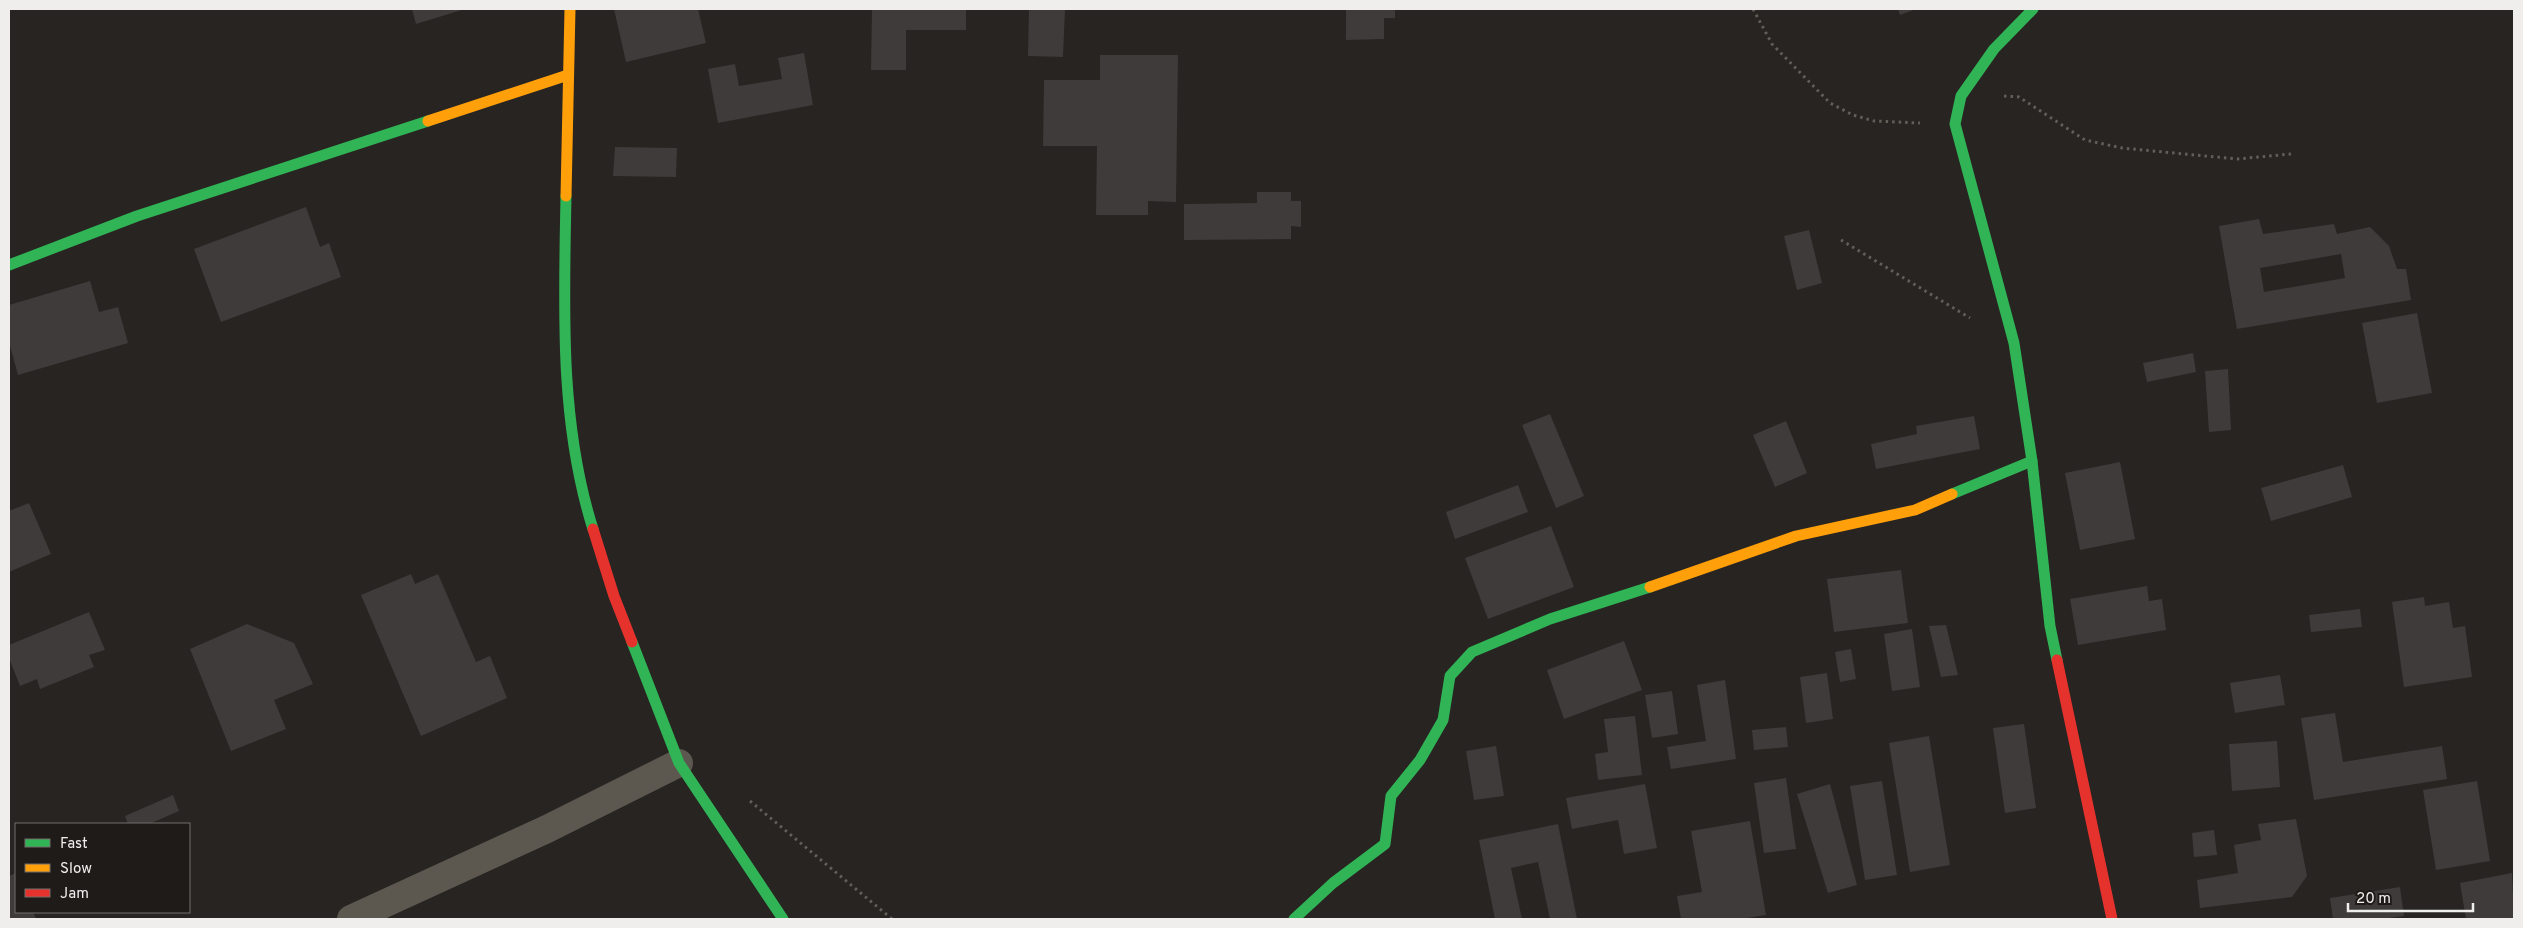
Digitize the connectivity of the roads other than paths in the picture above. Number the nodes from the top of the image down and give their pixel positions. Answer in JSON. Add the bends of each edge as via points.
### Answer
{"nodes":[{"id":1,"x":570,"y":9,"type":"edge"},
{"id":2,"x":2033,"y":9,"type":"edge"},
{"id":3,"x":568,"y":75,"type":"junction"},
{"id":4,"x":9,"y":264,"type":"edge"},
{"id":5,"x":2032,"y":461,"type":"junction"},
{"id":6,"x":679,"y":763,"type":"junction"},
{"id":7,"x":352,"y":919,"type":"edge"},
{"id":8,"x":782,"y":919,"type":"edge"},
{"id":9,"x":1294,"y":919,"type":"edge"},
{"id":10,"x":2112,"y":919,"type":"edge"}],
"edges":[{"from":1,"to":3,"type":"street"},
{"from":2,"to":5,"type":"street","via":[[1994,49],[1961,96],[1955,124],[2014,343]]},
{"from":3,"to":4,"type":"street","via":[[138,216]]},
{"from":3,"to":6,"type":"street","via":[[564,325],[571,419],[587,510],[614,596]]},
{"from":5,"to":9,"type":"street","via":[[1915,510],[1796,536],[1550,619],[1472,652],[1450,676],[1443,720],[1420,760],[1391,796],[1385,844],[1333,883]]},
{"from":5,"to":10,"type":"street","via":[[2050,626]]},
{"from":6,"to":7,"type":"street","via":[[547,829]]},
{"from":6,"to":8,"type":"street"}]}
